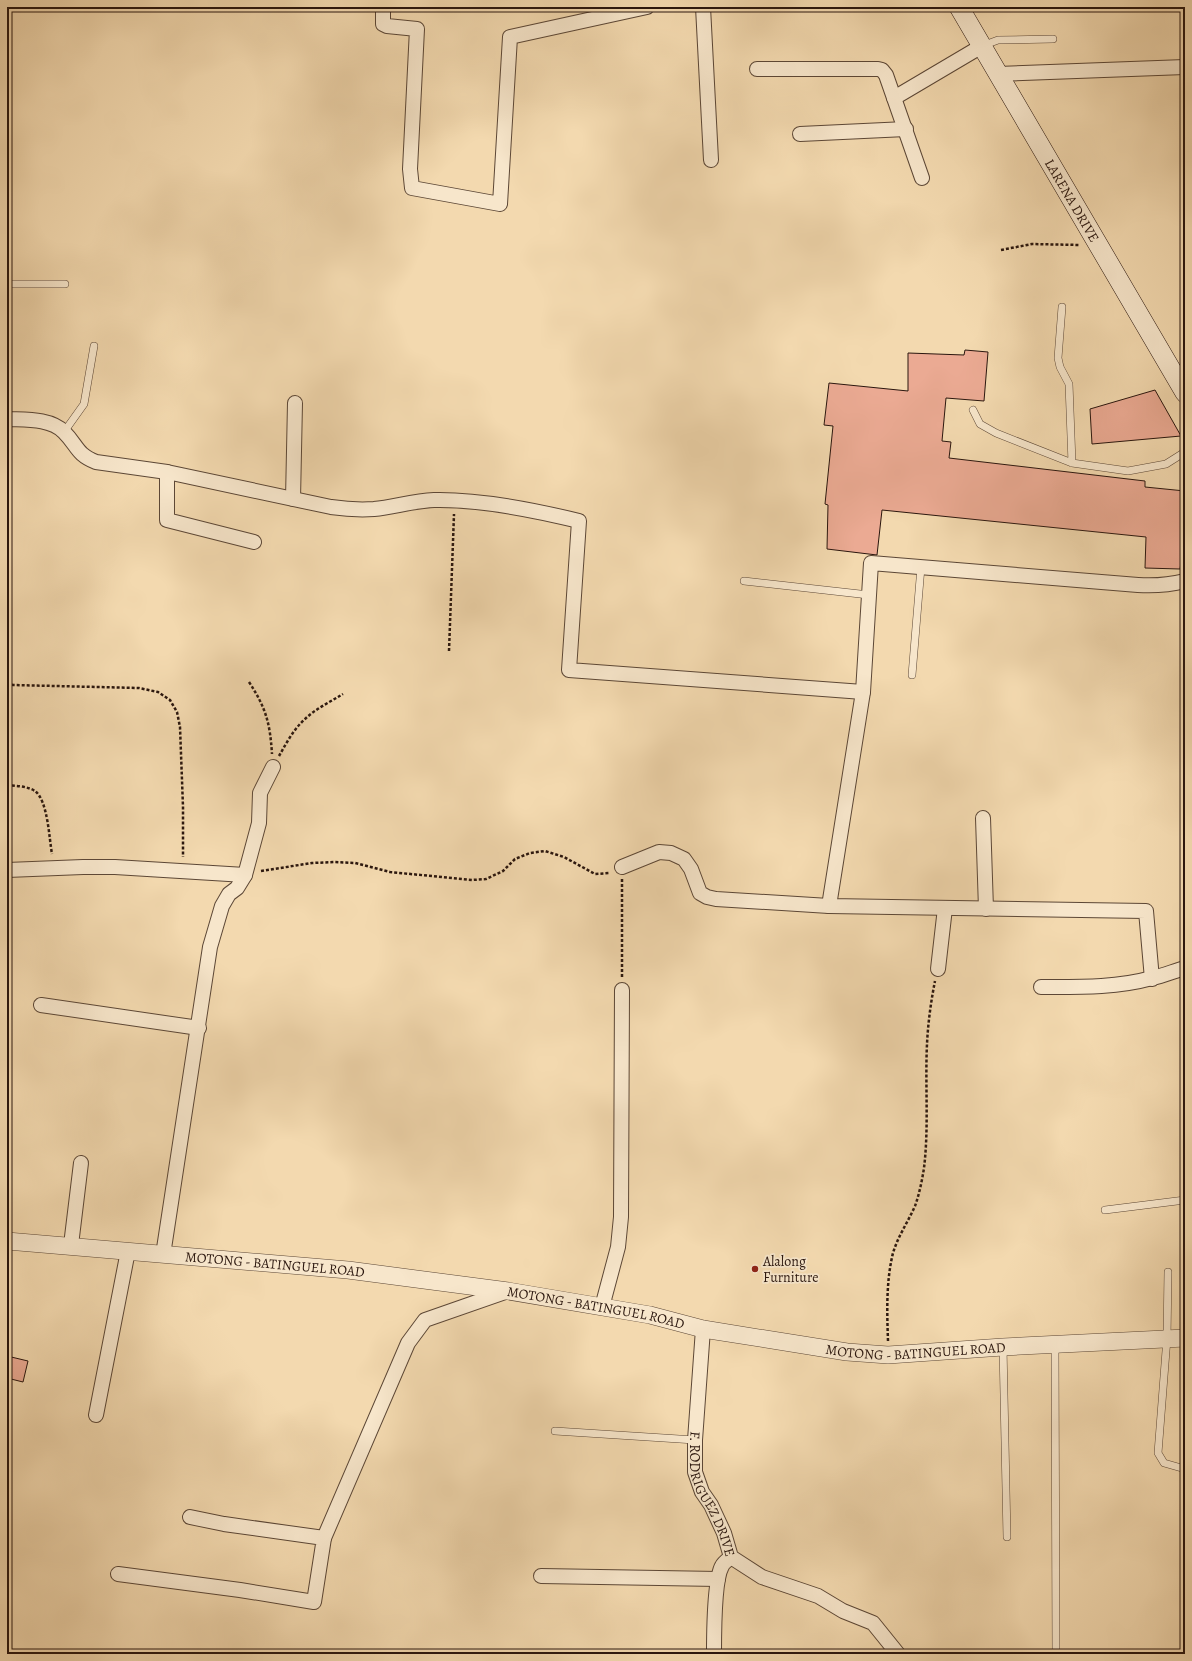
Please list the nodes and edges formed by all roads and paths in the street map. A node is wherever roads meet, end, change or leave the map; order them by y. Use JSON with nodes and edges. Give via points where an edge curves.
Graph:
{"nodes":[{"id":1,"x":383,"y":7,"type":"edge"},
{"id":2,"x":647,"y":7,"type":"edge"},
{"id":3,"x":703,"y":7,"type":"edge"},
{"id":4,"x":959,"y":7,"type":"edge"},
{"id":5,"x":1053,"y":39,"type":"dead end"},
{"id":6,"x":982,"y":46,"type":"junction"},
{"id":7,"x":1185,"y":67,"type":"edge"},
{"id":8,"x":756,"y":70,"type":"dead end"},
{"id":9,"x":998,"y":74,"type":"junction"},
{"id":10,"x":894,"y":98,"type":"junction"},
{"id":11,"x":906,"y":129,"type":"junction"},
{"id":12,"x":800,"y":134,"type":"dead end"},
{"id":13,"x":711,"y":160,"type":"dead end"},
{"id":14,"x":922,"y":178,"type":"dead end"},
{"id":15,"x":1098,"y":246,"type":"junction"},
{"id":16,"x":1001,"y":250,"type":"dead end"},
{"id":17,"x":7,"y":284,"type":"edge"},
{"id":18,"x":65,"y":284,"type":"dead end"},
{"id":19,"x":1062,"y":307,"type":"dead end"},
{"id":20,"x":94,"y":346,"type":"dead end"},
{"id":21,"x":1185,"y":393,"type":"edge"},
{"id":22,"x":294,"y":403,"type":"dead end"},
{"id":23,"x":973,"y":410,"type":"dead end"},
{"id":24,"x":7,"y":419,"type":"edge"},
{"id":25,"x":64,"y":432,"type":"junction"},
{"id":26,"x":1185,"y":452,"type":"edge"},
{"id":27,"x":1072,"y":463,"type":"junction"},
{"id":28,"x":168,"y":472,"type":"junction"},
{"id":29,"x":293,"y":499,"type":"junction"},
{"id":30,"x":454,"y":500,"type":"junction"},
{"id":31,"x":254,"y":542,"type":"dead end"},
{"id":32,"x":921,"y":567,"type":"junction"},
{"id":33,"x":744,"y":581,"type":"dead end"},
{"id":34,"x":1185,"y":581,"type":"edge"},
{"id":35,"x":869,"y":595,"type":"junction"},
{"id":36,"x":449,"y":651,"type":"dead end"},
{"id":37,"x":912,"y":675,"type":"dead end"},
{"id":38,"x":249,"y":682,"type":"dead end"},
{"id":39,"x":7,"y":683,"type":"edge"},
{"id":40,"x":862,"y":692,"type":"junction"},
{"id":41,"x":343,"y":694,"type":"dead end"},
{"id":42,"x":273,"y":767,"type":"junction"},
{"id":43,"x":7,"y":785,"type":"edge"},
{"id":44,"x":983,"y":818,"type":"dead end"},
{"id":45,"x":622,"y":866,"type":"junction"},
{"id":46,"x":54,"y":868,"type":"junction"},
{"id":47,"x":7,"y":870,"type":"edge"},
{"id":48,"x":183,"y":871,"type":"junction"},
{"id":49,"x":244,"y":875,"type":"junction"},
{"id":50,"x":829,"y":906,"type":"junction"},
{"id":51,"x":945,"y":908,"type":"junction"},
{"id":52,"x":986,"y":909,"type":"junction"},
{"id":53,"x":1185,"y":968,"type":"edge"},
{"id":54,"x":938,"y":969,"type":"joint"},
{"id":55,"x":1152,"y":978,"type":"junction"},
{"id":56,"x":1041,"y":987,"type":"dead end"},
{"id":57,"x":622,"y":990,"type":"joint"},
{"id":58,"x":41,"y":1004,"type":"dead end"},
{"id":59,"x":199,"y":1028,"type":"junction"},
{"id":60,"x":81,"y":1163,"type":"dead end"},
{"id":61,"x":1185,"y":1200,"type":"edge"},
{"id":62,"x":1105,"y":1210,"type":"dead end"},
{"id":63,"x":7,"y":1241,"type":"edge"},
{"id":64,"x":71,"y":1245,"type":"junction"},
{"id":65,"x":128,"y":1251,"type":"junction"},
{"id":66,"x":163,"y":1255,"type":"junction"},
{"id":67,"x":1168,"y":1272,"type":"dead end"},
{"id":68,"x":508,"y":1291,"type":"junction"},
{"id":69,"x":602,"y":1307,"type":"junction"},
{"id":70,"x":703,"y":1329,"type":"junction"},
{"id":71,"x":1167,"y":1338,"type":"junction"},
{"id":72,"x":1185,"y":1338,"type":"edge"},
{"id":73,"x":1055,"y":1345,"type":"junction"},
{"id":74,"x":1003,"y":1347,"type":"junction"},
{"id":75,"x":888,"y":1355,"type":"junction"},
{"id":76,"x":96,"y":1415,"type":"dead end"},
{"id":77,"x":555,"y":1431,"type":"dead end"},
{"id":78,"x":695,"y":1440,"type":"junction"},
{"id":79,"x":1185,"y":1469,"type":"edge"},
{"id":80,"x":190,"y":1517,"type":"dead end"},
{"id":81,"x":1007,"y":1537,"type":"dead end"},
{"id":82,"x":324,"y":1538,"type":"junction"},
{"id":83,"x":731,"y":1557,"type":"junction"},
{"id":84,"x":118,"y":1574,"type":"dead end"},
{"id":85,"x":541,"y":1576,"type":"dead end"},
{"id":86,"x":718,"y":1579,"type":"junction"},
{"id":87,"x":1056,"y":1652,"type":"dead end"},
{"id":88,"x":714,"y":1654,"type":"edge"},
{"id":89,"x":898,"y":1654,"type":"edge"}],
"edges":[{"from":1,"to":2,"type":"street","via":[[383,24],[418,29],[410,169],[412,188],[500,204],[510,37]]},
{"from":3,"to":13,"type":"street"},
{"from":4,"to":6,"type":"main road","name":"LARENA DRIVE"},
{"from":5,"to":6,"type":"lane","via":[[998,40]]},
{"from":6,"to":9,"type":"main road","name":"LARENA DRIVE"},
{"from":6,"to":10,"type":"street"},
{"from":7,"to":9,"type":"street"},
{"from":8,"to":10,"type":"street","via":[[878,69],[886,75]]},
{"from":9,"to":15,"type":"main road","name":"LARENA DRIVE"},
{"from":10,"to":11,"type":"street"},
{"from":11,"to":12,"type":"street"},
{"from":11,"to":14,"type":"street"},
{"from":15,"to":16,"type":"path","via":[[1032,244]]},
{"from":15,"to":21,"type":"main road","name":"LARENA DRIVE"},
{"from":17,"to":18,"type":"lane"},
{"from":19,"to":27,"type":"lane","via":[[1058,358],[1069,384]]},
{"from":20,"to":25,"type":"lane","via":[[84,404]]},
{"from":22,"to":29,"type":"street"},
{"from":23,"to":27,"type":"lane","via":[[980,424],[996,433]]},
{"from":24,"to":25,"type":"street","via":[[43,422]]},
{"from":25,"to":28,"type":"street","via":[[85,458],[96,462]]},
{"from":26,"to":27,"type":"lane","via":[[1166,464],[1128,470]]},
{"from":28,"to":29,"type":"street"},
{"from":28,"to":31,"type":"street","via":[[167,520]]},
{"from":29,"to":30,"type":"street","via":[[351,509],[375,509],[416,501]]},
{"from":30,"to":36,"type":"path"},
{"from":30,"to":40,"type":"street","via":[[547,513],[579,521],[569,670]]},
{"from":32,"to":34,"type":"street","via":[[1138,585],[1158,586]]},
{"from":32,"to":35,"type":"street","via":[[871,562]]},
{"from":32,"to":37,"type":"lane"},
{"from":33,"to":35,"type":"lane"},
{"from":35,"to":40,"type":"street"},
{"from":38,"to":42,"type":"path","via":[[268,716]]},
{"from":39,"to":48,"type":"path","via":[[139,688],[158,692],[170,700],[177,712],[180,727]]},
{"from":40,"to":50,"type":"street"},
{"from":41,"to":42,"type":"path","via":[[304,720]]},
{"from":42,"to":49,"type":"street","via":[[260,793],[259,823]]},
{"from":43,"to":46,"type":"path","via":[[22,786],[34,791],[42,799]]},
{"from":44,"to":52,"type":"street"},
{"from":45,"to":49,"type":"path","via":[[613,872],[595,874],[564,857],[545,851],[515,859],[503,871],[486,879],[472,880],[390,872],[355,863],[335,862],[281,867]]},
{"from":45,"to":50,"type":"street","via":[[659,852],[671,853],[684,859],[700,892],[706,897]]},
{"from":45,"to":57,"type":"path"},
{"from":46,"to":47,"type":"street"},
{"from":46,"to":48,"type":"street","via":[[115,867]]},
{"from":48,"to":49,"type":"street"},
{"from":49,"to":59,"type":"street","via":[[237,888],[229,894],[216,923],[205,972]]},
{"from":50,"to":51,"type":"street"},
{"from":51,"to":52,"type":"street"},
{"from":51,"to":54,"type":"street"},
{"from":52,"to":55,"type":"street","via":[[1146,911]]},
{"from":53,"to":55,"type":"street"},
{"from":54,"to":75,"type":"path","via":[[927,1044],[927,1131],[924,1169],[920,1192],[893,1252],[889,1273]]},
{"from":55,"to":56,"type":"street","via":[[1101,986]]},
{"from":57,"to":69,"type":"street","via":[[621,1218],[618,1247]]},
{"from":58,"to":59,"type":"street"},
{"from":59,"to":66,"type":"street"},
{"from":60,"to":64,"type":"street"},
{"from":61,"to":62,"type":"lane"},
{"from":63,"to":64,"type":"street","name":"MOTONG - BATINGUEL ROAD"},
{"from":64,"to":65,"type":"street","name":"MOTONG - BATINGUEL ROAD"},
{"from":65,"to":66,"type":"street","name":"MOTONG - BATINGUEL ROAD"},
{"from":65,"to":76,"type":"street"},
{"from":66,"to":68,"type":"street","name":"MOTONG - BATINGUEL ROAD","via":[[348,1270]]},
{"from":67,"to":71,"type":"lane"},
{"from":68,"to":69,"type":"street","name":"MOTONG - BATINGUEL ROAD"},
{"from":68,"to":82,"type":"street","via":[[425,1320],[412,1337]]},
{"from":69,"to":70,"type":"street","name":"MOTONG - BATINGUEL ROAD"},
{"from":70,"to":75,"type":"street","name":"MOTONG - BATINGUEL ROAD","via":[[847,1352]]},
{"from":70,"to":78,"type":"street","name":"F. RODRIGUEZ DRIVE"},
{"from":71,"to":72,"type":"street","name":"MOTONG - BATINGUEL ROAD"},
{"from":71,"to":73,"type":"street","name":"MOTONG - BATINGUEL ROAD"},
{"from":71,"to":79,"type":"lane","via":[[1158,1453],[1164,1463]]},
{"from":73,"to":74,"type":"street","name":"MOTONG - BATINGUEL ROAD"},
{"from":73,"to":87,"type":"lane"},
{"from":74,"to":75,"type":"street","name":"MOTONG - BATINGUEL ROAD"},
{"from":74,"to":81,"type":"lane"},
{"from":77,"to":78,"type":"lane"},
{"from":78,"to":83,"type":"street","name":"F. RODRIGUEZ DRIVE","via":[[695,1472],[702,1492],[724,1533]]},
{"from":80,"to":82,"type":"street"},
{"from":82,"to":84,"type":"street","via":[[314,1602]]},
{"from":83,"to":86,"type":"street","via":[[722,1565]]},
{"from":83,"to":89,"type":"street","name":"F. RODRIGUEZ DRIVE","via":[[762,1577],[818,1596],[843,1611],[873,1623]]},
{"from":85,"to":86,"type":"street"},
{"from":86,"to":88,"type":"street"}]}
